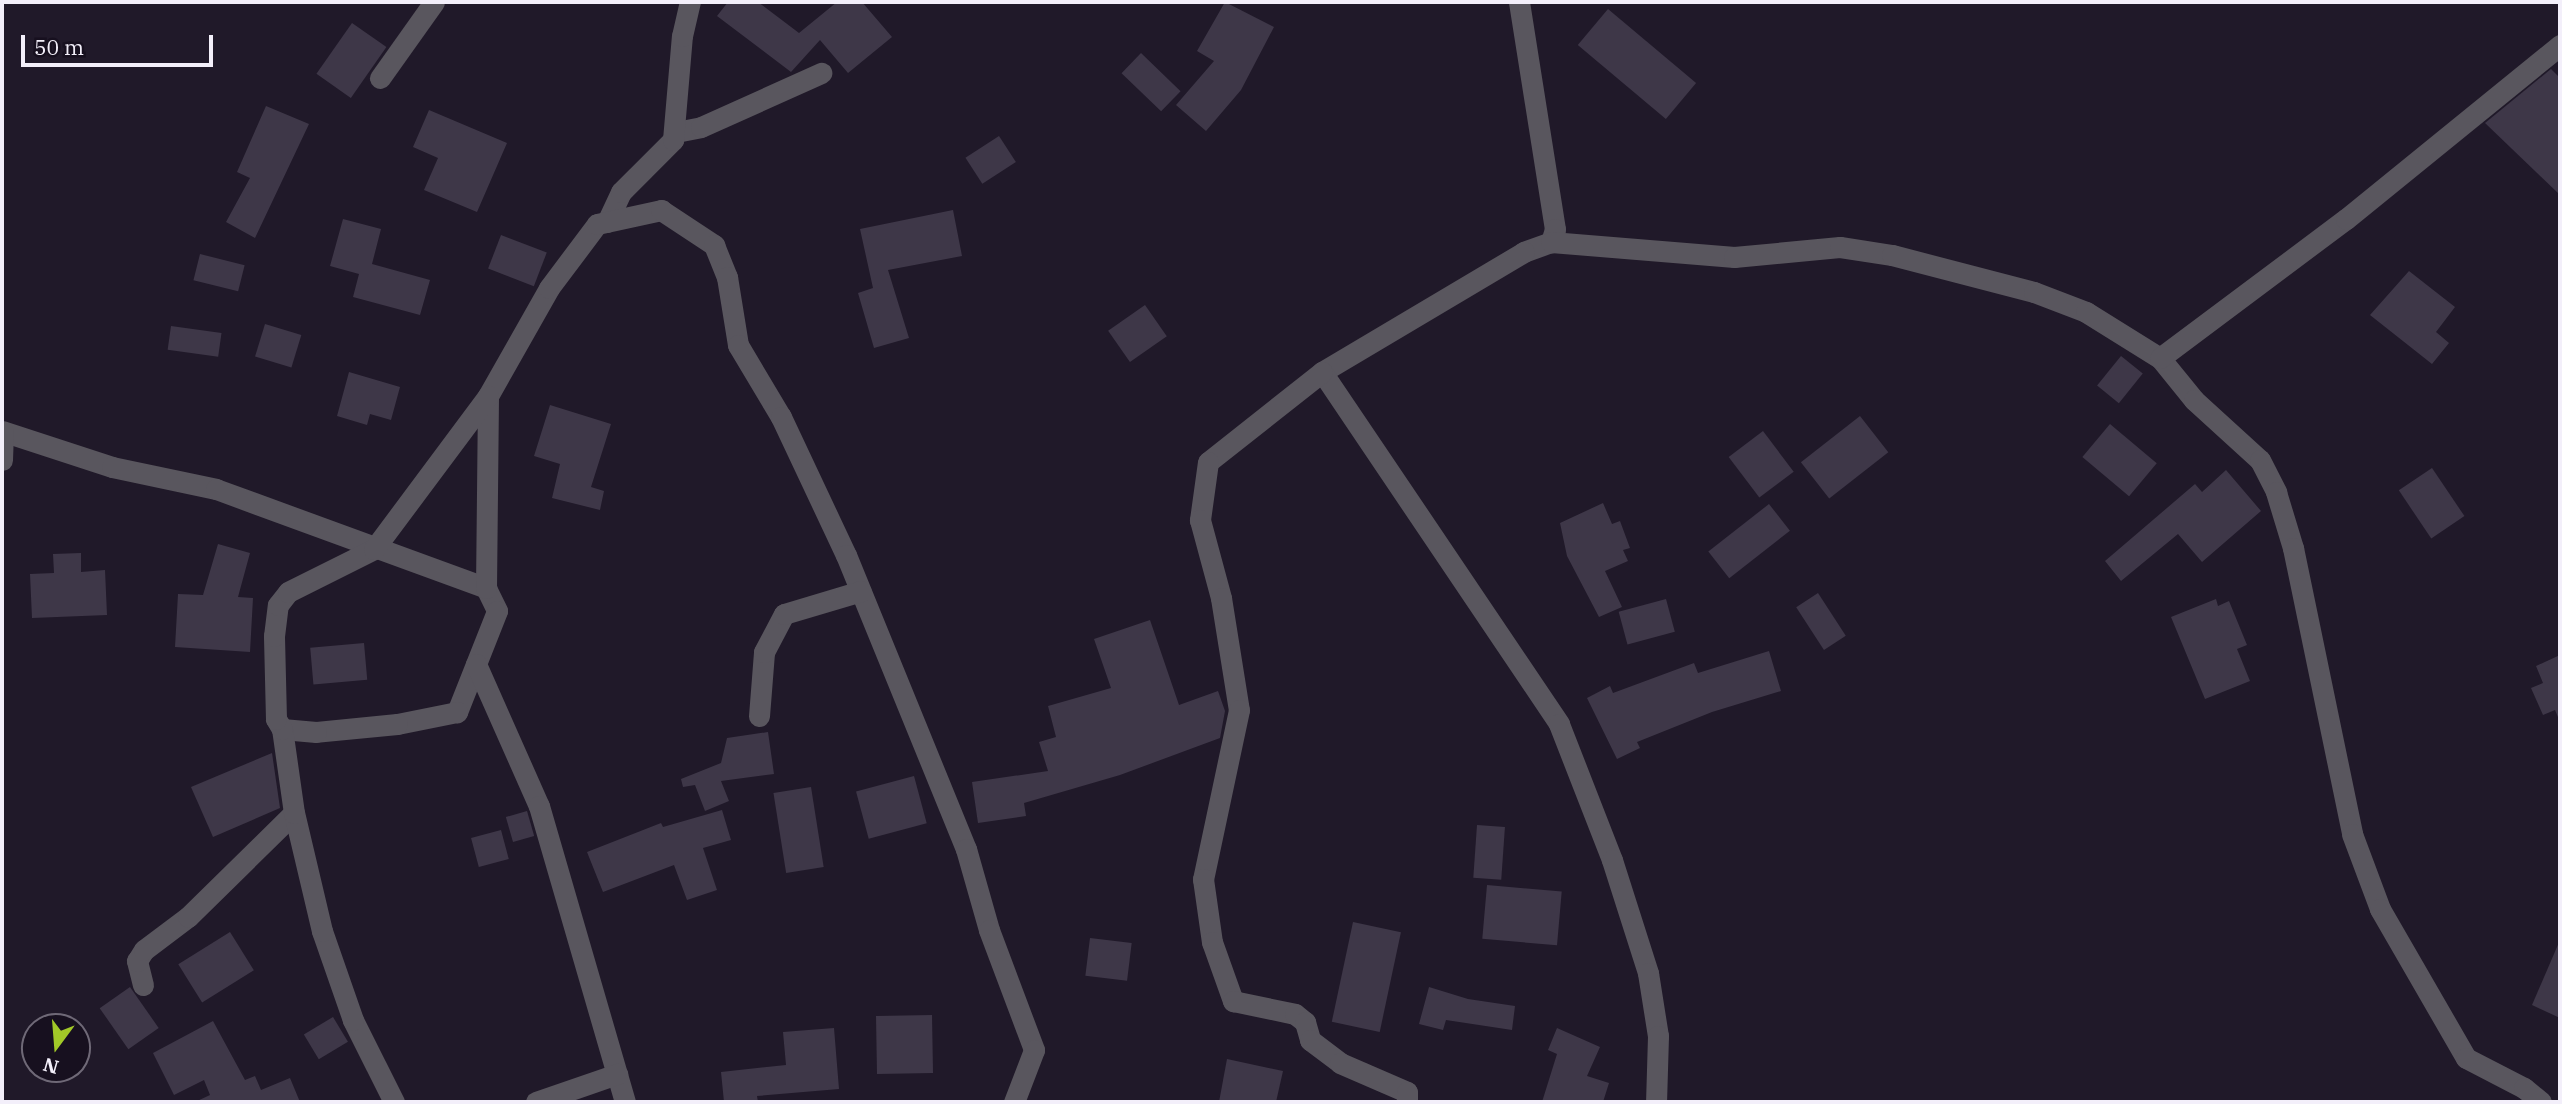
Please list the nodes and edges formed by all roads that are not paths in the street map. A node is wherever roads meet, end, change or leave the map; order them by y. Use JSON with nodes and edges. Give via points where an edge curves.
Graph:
{"nodes":[{"id":1,"x":433,"y":2,"type":"edge"},
{"id":2,"x":690,"y":2,"type":"edge"},
{"id":3,"x":1519,"y":2,"type":"edge"},
{"id":4,"x":2560,"y":45,"type":"edge"},
{"id":5,"x":821,"y":73,"type":"dead end"},
{"id":6,"x":380,"y":78,"type":"dead end"},
{"id":7,"x":676,"y":132,"type":"junction"},
{"id":8,"x":607,"y":222,"type":"junction"},
{"id":9,"x":1551,"y":242,"type":"junction"},
{"id":10,"x":2160,"y":358,"type":"junction"},
{"id":11,"x":1322,"y":372,"type":"junction"},
{"id":12,"x":488,"y":396,"type":"junction"},
{"id":13,"x":2,"y":431,"type":"edge"},
{"id":14,"x":2,"y":460,"type":"edge"},
{"id":15,"x":374,"y":549,"type":"junction"},
{"id":16,"x":486,"y":588,"type":"junction"},
{"id":17,"x":861,"y":591,"type":"junction"},
{"id":18,"x":476,"y":664,"type":"junction"},
{"id":19,"x":759,"y":716,"type":"dead end"},
{"id":20,"x":282,"y":729,"type":"junction"},
{"id":21,"x":294,"y":813,"type":"junction"},
{"id":22,"x":143,"y":985,"type":"dead end"},
{"id":23,"x":617,"y":1074,"type":"junction"},
{"id":24,"x":394,"y":1102,"type":"edge"},
{"id":25,"x":536,"y":1102,"type":"edge"},
{"id":26,"x":625,"y":1102,"type":"edge"},
{"id":27,"x":1014,"y":1102,"type":"edge"},
{"id":28,"x":1407,"y":1102,"type":"edge"},
{"id":29,"x":1656,"y":1102,"type":"edge"},
{"id":30,"x":2541,"y":1102,"type":"edge"}],
"edges":[{"from":1,"to":6,"type":"street"},
{"from":2,"to":7,"type":"street","via":[[682,36]]},
{"from":3,"to":9,"type":"street","via":[[1555,229]]},
{"from":4,"to":10,"type":"street","via":[[2346,219]]},
{"from":5,"to":7,"type":"street","via":[[701,127]]},
{"from":7,"to":8,"type":"street","via":[[668,149],[621,192]]},
{"from":8,"to":12,"type":"street","via":[[597,224],[549,288]]},
{"from":8,"to":17,"type":"street","via":[[661,211],[714,245],[727,277],[738,345],[781,417]]},
{"from":9,"to":10,"type":"street","via":[[1734,257],[1840,247],[1892,255],[2034,292],[2086,312]]},
{"from":9,"to":11,"type":"street","via":[[1524,252]]},
{"from":10,"to":30,"type":"street","via":[[2194,400],[2260,460],[2276,492],[2293,548],[2352,834],[2380,909],[2466,1058]]},
{"from":11,"to":28,"type":"street","via":[[1208,462],[1200,520],[1221,598],[1239,710],[1203,879],[1212,942],[1233,1001],[1295,1014],[1305,1022],[1310,1040],[1340,1063],[1407,1092]]},
{"from":11,"to":29,"type":"street","via":[[1559,724],[1612,860],[1647,973],[1658,1036]]},
{"from":12,"to":15,"type":"street"},
{"from":12,"to":16,"type":"street"},
{"from":13,"to":14,"type":"street"},
{"from":13,"to":15,"type":"street","via":[[112,467],[216,489]]},
{"from":15,"to":16,"type":"street"},
{"from":15,"to":20,"type":"street","via":[[288,592],[278,605],[272,674],[276,719]]},
{"from":16,"to":18,"type":"street","via":[[497,611]]},
{"from":17,"to":19,"type":"street","via":[[785,614],[764,652]]},
{"from":17,"to":27,"type":"street","via":[[966,849],[989,930],[1034,1050]]},
{"from":18,"to":20,"type":"street","via":[[457,712],[316,732]]},
{"from":18,"to":23,"type":"street","via":[[539,806]]},
{"from":20,"to":21,"type":"street"},
{"from":21,"to":22,"type":"street","via":[[188,917],[144,950],[137,961]]},
{"from":21,"to":24,"type":"street","via":[[336,977]]},
{"from":23,"to":25,"type":"street"},
{"from":23,"to":26,"type":"street"}]}
